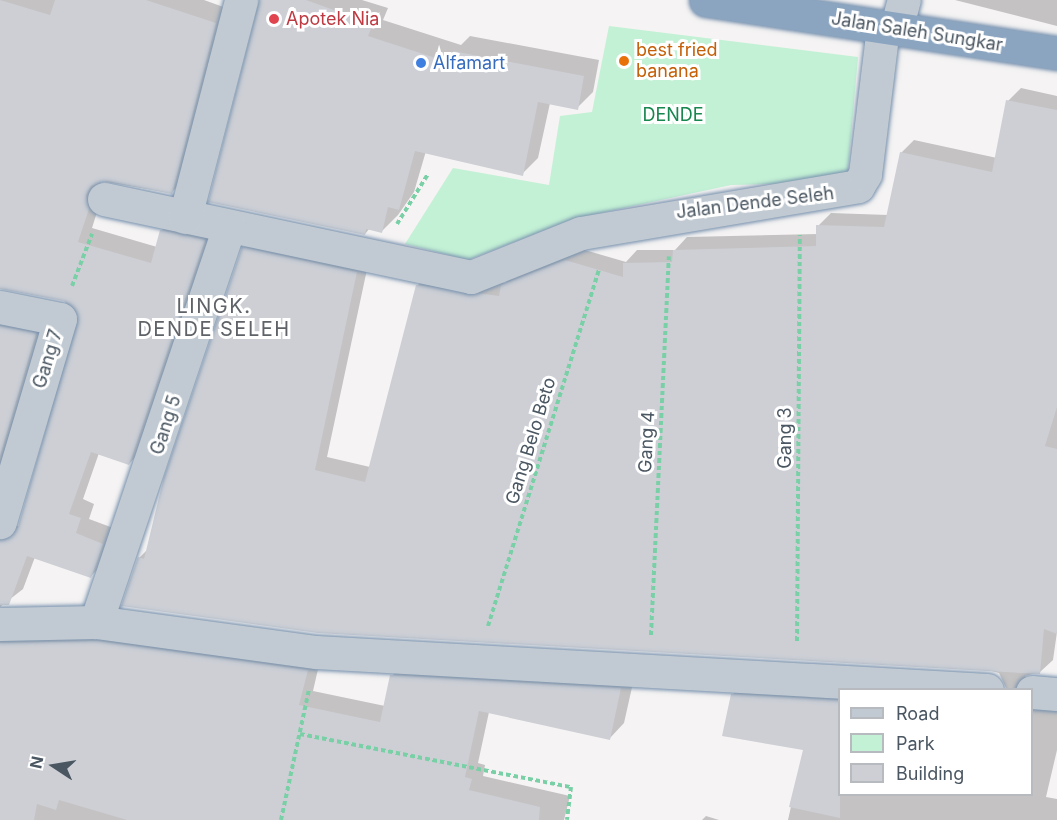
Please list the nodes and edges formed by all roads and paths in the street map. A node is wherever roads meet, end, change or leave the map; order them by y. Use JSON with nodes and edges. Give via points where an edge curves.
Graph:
{"nodes":[{"id":1,"x":241,"y":0,"type":"edge"},
{"id":2,"x":705,"y":0,"type":"edge"},
{"id":3,"x":895,"y":19,"type":"edge"},
{"id":4,"x":1057,"y":53,"type":"edge"},
{"id":5,"x":428,"y":174,"type":"dead end"},
{"id":6,"x":800,"y":198,"type":"junction"},
{"id":7,"x":104,"y":199,"type":"joint"},
{"id":8,"x":670,"y":214,"type":"junction"},
{"id":9,"x":185,"y":217,"type":"junction"},
{"id":10,"x":612,"y":226,"type":"junction"},
{"id":11,"x":230,"y":227,"type":"junction"},
{"id":12,"x":376,"y":257,"type":"junction"},
{"id":13,"x":0,"y":307,"type":"edge"},
{"id":14,"x":60,"y":319,"type":"junction"},
{"id":15,"x":0,"y":522,"type":"edge"},
{"id":16,"x":96,"y":622,"type":"junction"},
{"id":17,"x":0,"y":624,"type":"edge"},
{"id":18,"x":316,"y":652,"type":"junction"},
{"id":19,"x":476,"y":664,"type":"junction"},
{"id":20,"x":650,"y":672,"type":"junction"},
{"id":21,"x":797,"y":678,"type":"junction"},
{"id":22,"x":955,"y":688,"type":"edge"},
{"id":23,"x":1033,"y":692,"type":"edge"},
{"id":24,"x":1057,"y":694,"type":"edge"},
{"id":25,"x":300,"y":734,"type":"junction"},
{"id":26,"x":281,"y":820,"type":"edge"},
{"id":27,"x":567,"y":820,"type":"edge"}],
"edges":[{"from":1,"to":9,"type":"street"},
{"from":2,"to":3,"type":"highway","name":"Jalan Saleh Sungkar"},
{"from":3,"to":4,"type":"highway","name":"Jalan Saleh Sungkar"},
{"from":3,"to":6,"type":"street","name":"Jalan Dende Seleh","via":[[865,174],[848,191]]},
{"from":5,"to":12,"type":"path"},
{"from":6,"to":8,"type":"street","name":"Jalan Dende Seleh"},
{"from":6,"to":21,"type":"path","name":"Gang 3"},
{"from":7,"to":9,"type":"street","name":"Jalan Dende Seleh"},
{"from":7,"to":14,"type":"path","name":"Gang 7"},
{"from":8,"to":10,"type":"street","name":"Jalan Dende Seleh"},
{"from":8,"to":20,"type":"path","name":"Gang 4"},
{"from":9,"to":11,"type":"street","name":"Jalan Dende Seleh"},
{"from":10,"to":12,"type":"street","name":"Jalan Dende Seleh","via":[[529,251],[471,277]]},
{"from":10,"to":19,"type":"path","name":"Gang Belo Beto"},
{"from":11,"to":12,"type":"street","name":"Jalan Dende Seleh"},
{"from":11,"to":16,"type":"street","name":"Gang 5"},
{"from":13,"to":14,"type":"street"},
{"from":14,"to":15,"type":"street","name":"Gang 7"},
{"from":16,"to":17,"type":"street"},
{"from":16,"to":18,"type":"street"},
{"from":18,"to":19,"type":"street"},
{"from":18,"to":25,"type":"path"},
{"from":19,"to":20,"type":"street"},
{"from":20,"to":21,"type":"street"},
{"from":21,"to":22,"type":"street"},
{"from":23,"to":24,"type":"street"},
{"from":25,"to":26,"type":"path"},
{"from":25,"to":27,"type":"path","via":[[571,787]]}]}
